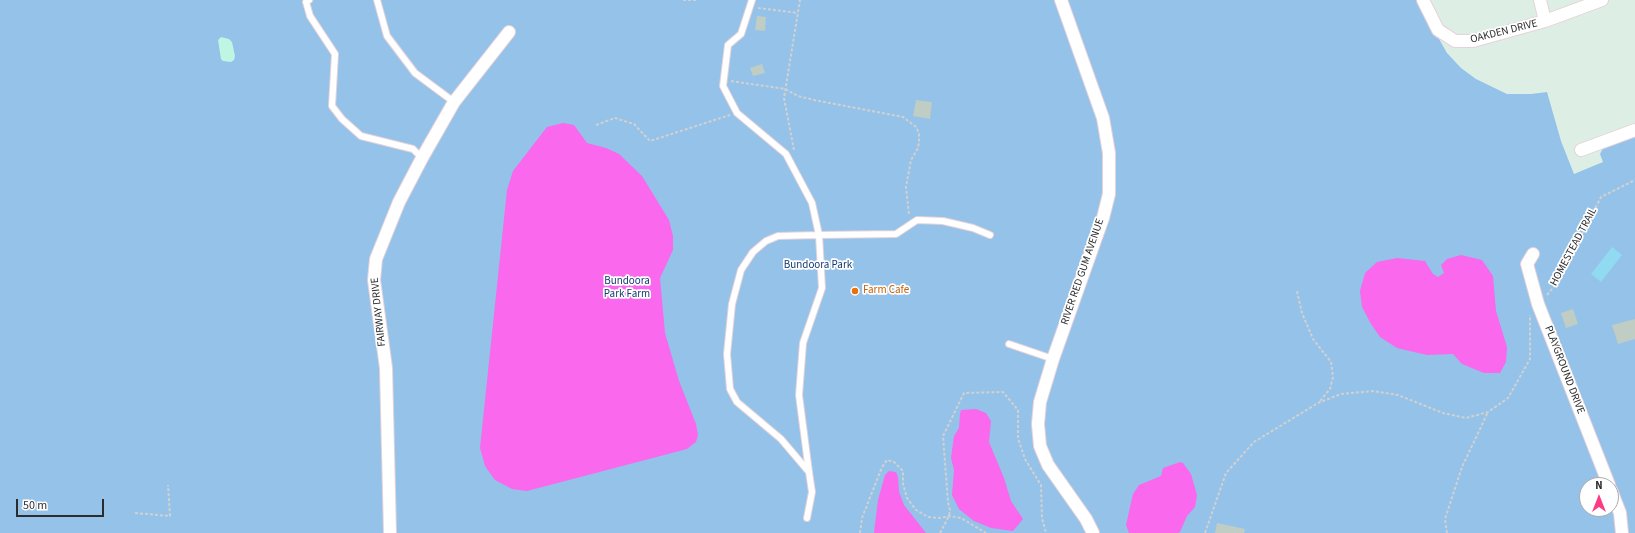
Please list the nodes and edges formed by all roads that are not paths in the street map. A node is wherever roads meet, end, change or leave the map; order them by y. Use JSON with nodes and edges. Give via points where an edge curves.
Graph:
{"nodes":[{"id":1,"x":309,"y":0,"type":"edge"},
{"id":2,"x":377,"y":0,"type":"edge"},
{"id":3,"x":752,"y":0,"type":"edge"},
{"id":4,"x":1061,"y":0,"type":"edge"},
{"id":5,"x":1423,"y":0,"type":"edge"},
{"id":6,"x":1540,"y":0,"type":"edge"},
{"id":7,"x":1602,"y":0,"type":"edge"},
{"id":8,"x":1545,"y":21,"type":"junction"},
{"id":9,"x":509,"y":32,"type":"dead end"},
{"id":10,"x":454,"y":102,"type":"junction"},
{"id":11,"x":1635,"y":130,"type":"edge"},
{"id":12,"x":1581,"y":150,"type":"dead end"},
{"id":13,"x":422,"y":158,"type":"junction"},
{"id":14,"x":819,"y":235,"type":"junction"},
{"id":15,"x":990,"y":235,"type":"dead end"},
{"id":16,"x":1534,"y":254,"type":"dead end"},
{"id":17,"x":1009,"y":344,"type":"dead end"},
{"id":18,"x":1053,"y":358,"type":"junction"},
{"id":19,"x":809,"y":472,"type":"junction"},
{"id":20,"x":1606,"y":477,"type":"edge"},
{"id":21,"x":1619,"y":510,"type":"edge"},
{"id":22,"x":806,"y":518,"type":"dead end"},
{"id":23,"x":390,"y":533,"type":"edge"},
{"id":24,"x":1093,"y":533,"type":"edge"},
{"id":25,"x":1622,"y":533,"type":"edge"}],
"edges":[{"from":1,"to":13,"type":"lane","via":[[306,2],[310,16],[335,54],[332,106],[361,136],[413,149]]},
{"from":2,"to":10,"type":"lane","via":[[387,36],[415,73]]},
{"from":3,"to":14,"type":"lane","via":[[741,34],[728,45],[723,86],[737,113],[786,154],[812,204]]},
{"from":4,"to":18,"type":"street","name":"RIVER RED GUM AVENUE","via":[[1103,118],[1109,153],[1109,194],[1103,218]]},
{"from":5,"to":8,"type":"street","name":"OAKDEN DRIVE","via":[[1438,30],[1455,41],[1473,41]]},
{"from":6,"to":8,"type":"street"},
{"from":7,"to":8,"type":"street","name":"OAKDEN DRIVE"},
{"from":9,"to":10,"type":"street","name":"FAIRWAY DRIVE"},
{"from":10,"to":13,"type":"street","name":"FAIRWAY DRIVE"},
{"from":11,"to":12,"type":"street"},
{"from":13,"to":23,"type":"street","name":"FAIRWAY DRIVE","via":[[399,202],[376,259],[374,280],[386,368]]},
{"from":14,"to":15,"type":"lane","via":[[896,234],[917,220],[942,221]]},
{"from":14,"to":19,"type":"lane","via":[[822,288],[803,343],[799,395]]},
{"from":14,"to":19,"type":"lane","via":[[778,236],[766,241],[753,252],[741,270],[732,304],[726,354],[730,389],[737,402],[781,439]]},
{"from":16,"to":20,"type":"street","name":"PLAYGROUND DRIVE","via":[[1527,264],[1538,304]]},
{"from":17,"to":18,"type":"lane"},
{"from":18,"to":24,"type":"street","name":"RIVER RED GUM AVENUE","via":[[1040,402],[1040,446],[1048,465]]},
{"from":19,"to":22,"type":"lane","via":[[812,492]]},
{"from":21,"to":25,"type":"street"}]}
